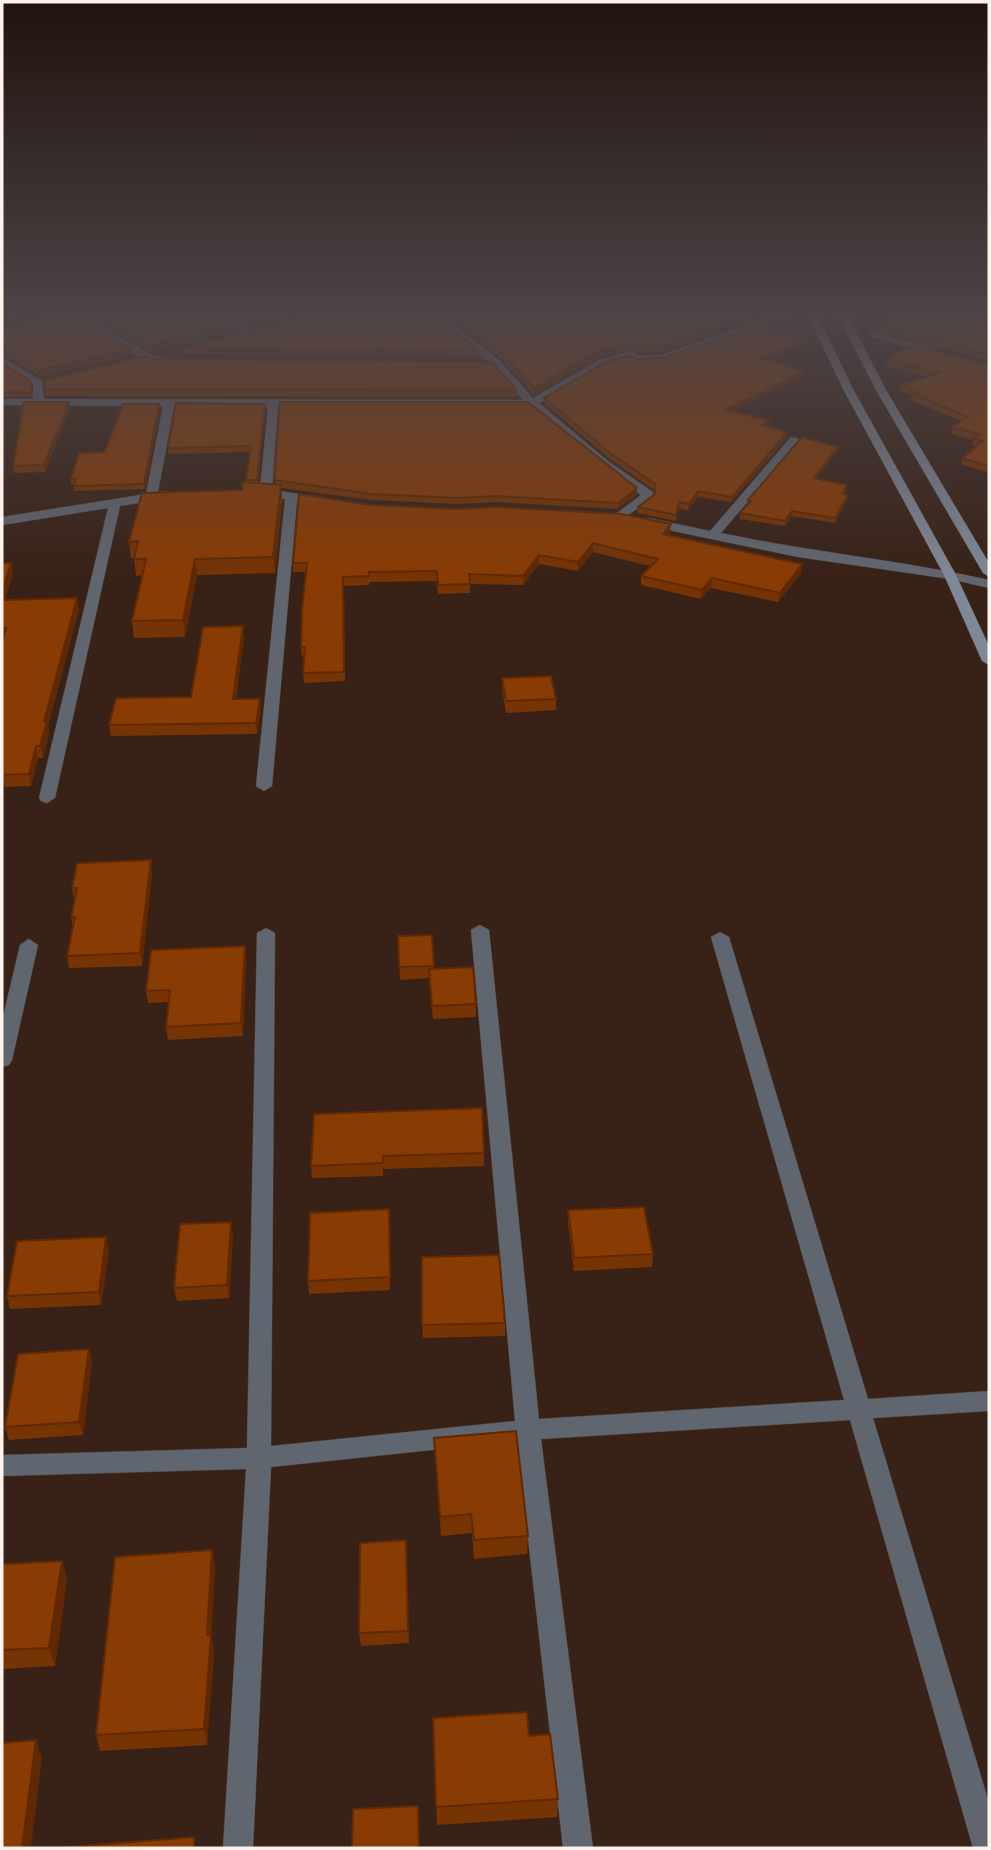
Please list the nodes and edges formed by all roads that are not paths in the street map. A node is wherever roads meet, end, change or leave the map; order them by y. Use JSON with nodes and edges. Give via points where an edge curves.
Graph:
{"nodes":[{"id":1,"x":169,"y":402,"type":"edge"},
{"id":2,"x":268,"y":402,"type":"edge"},
{"id":3,"x":532,"y":402,"type":"edge"},
{"id":4,"x":855,"y":402,"type":"edge"},
{"id":5,"x":888,"y":402,"type":"edge"},
{"id":6,"x":795,"y":439,"type":"dead end"},
{"id":7,"x":240,"y":492,"type":"edge"},
{"id":8,"x":266,"y":492,"type":"junction"},
{"id":9,"x":177,"y":494,"type":"edge"},
{"id":10,"x":152,"y":495,"type":"junction"},
{"id":11,"x":291,"y":497,"type":"junction"},
{"id":12,"x":115,"y":502,"type":"junction"},
{"id":13,"x":331,"y":502,"type":"edge"},
{"id":14,"x":607,"y":515,"type":"edge"},
{"id":15,"x":621,"y":516,"type":"junction"},
{"id":16,"x":2,"y":521,"type":"edge"},
{"id":17,"x":713,"y":535,"type":"junction"},
{"id":18,"x":989,"y":573,"type":"edge"},
{"id":19,"x":950,"y":575,"type":"junction"},
{"id":20,"x":989,"y":584,"type":"edge"},
{"id":21,"x":989,"y":661,"type":"edge"},
{"id":22,"x":264,"y":786,"type":"dead end"},
{"id":23,"x":47,"y":798,"type":"dead end"},
{"id":24,"x":480,"y":930,"type":"dead end"},
{"id":25,"x":266,"y":933,"type":"dead end"},
{"id":26,"x":720,"y":937,"type":"dead end"},
{"id":27,"x":30,"y":945,"type":"dead end"},
{"id":28,"x":2,"y":1060,"type":"edge"},
{"id":29,"x":989,"y":1401,"type":"edge"},
{"id":30,"x":859,"y":1409,"type":"junction"},
{"id":31,"x":528,"y":1430,"type":"junction"},
{"id":32,"x":259,"y":1458,"type":"junction"},
{"id":33,"x":2,"y":1466,"type":"edge"},
{"id":34,"x":238,"y":1848,"type":"edge"},
{"id":35,"x":578,"y":1848,"type":"edge"},
{"id":36,"x":988,"y":1848,"type":"edge"}],
"edges":[{"from":1,"to":10,"type":"street"},
{"from":2,"to":8,"type":"street","via":[[273,406]]},
{"from":3,"to":15,"type":"street","via":[[649,495]]},
{"from":4,"to":19,"type":"main road"},
{"from":5,"to":18,"type":"main road"},
{"from":6,"to":17,"type":"street"},
{"from":7,"to":8,"type":"street"},
{"from":8,"to":11,"type":"street"},
{"from":9,"to":10,"type":"street"},
{"from":10,"to":12,"type":"street"},
{"from":11,"to":13,"type":"street"},
{"from":11,"to":22,"type":"street"},
{"from":12,"to":16,"type":"street"},
{"from":12,"to":23,"type":"street"},
{"from":14,"to":15,"type":"street"},
{"from":15,"to":17,"type":"street"},
{"from":17,"to":19,"type":"street","via":[[832,559]]},
{"from":19,"to":20,"type":"street"},
{"from":19,"to":21,"type":"main road"},
{"from":24,"to":31,"type":"street"},
{"from":25,"to":32,"type":"street"},
{"from":26,"to":30,"type":"street"},
{"from":27,"to":28,"type":"street"},
{"from":29,"to":30,"type":"street"},
{"from":30,"to":31,"type":"street"},
{"from":30,"to":36,"type":"street"},
{"from":31,"to":32,"type":"street"},
{"from":31,"to":35,"type":"street"},
{"from":32,"to":33,"type":"street"},
{"from":32,"to":34,"type":"street"}]}
